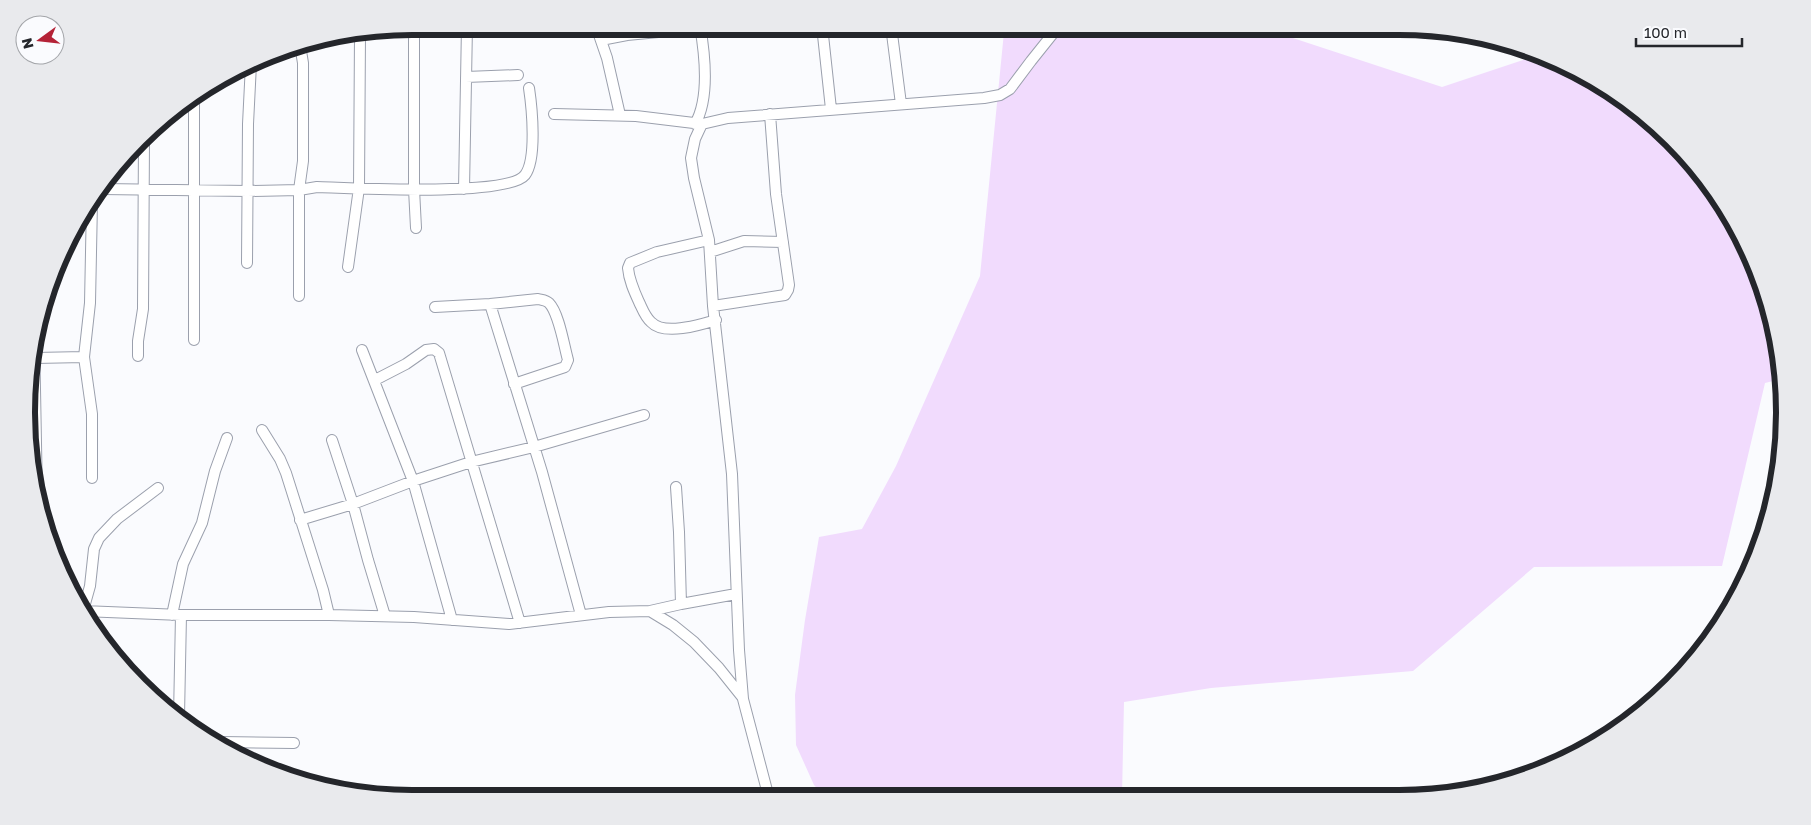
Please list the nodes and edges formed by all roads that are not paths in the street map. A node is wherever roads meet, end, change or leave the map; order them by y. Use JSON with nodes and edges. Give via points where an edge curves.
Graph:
{"nodes":[{"id":1,"x":414,"y":35,"type":"edge"},
{"id":2,"x":467,"y":35,"type":"edge"},
{"id":3,"x":599,"y":35,"type":"edge"},
{"id":4,"x":621,"y":35,"type":"edge"},
{"id":5,"x":701,"y":35,"type":"edge"},
{"id":6,"x":823,"y":35,"type":"edge"},
{"id":7,"x":892,"y":35,"type":"edge"},
{"id":8,"x":1052,"y":35,"type":"edge"},
{"id":9,"x":360,"y":39,"type":"edge"},
{"id":10,"x":600,"y":40,"type":"junction"},
{"id":11,"x":301,"y":52,"type":"edge"},
{"id":12,"x":251,"y":72,"type":"edge"},
{"id":13,"x":518,"y":75,"type":"dead end"},
{"id":14,"x":466,"y":77,"type":"junction"},
{"id":15,"x":529,"y":88,"type":"dead end"},
{"id":16,"x":901,"y":104,"type":"junction"},
{"id":17,"x":194,"y":105,"type":"edge"},
{"id":18,"x":831,"y":109,"type":"junction"},
{"id":19,"x":554,"y":114,"type":"dead end"},
{"id":20,"x":770,"y":114,"type":"junction"},
{"id":21,"x":620,"y":115,"type":"junction"},
{"id":22,"x":699,"y":124,"type":"junction"},
{"id":23,"x":144,"y":148,"type":"edge"},
{"id":24,"x":359,"y":188,"type":"junction"},
{"id":25,"x":109,"y":189,"type":"edge"},
{"id":26,"x":414,"y":189,"type":"junction"},
{"id":27,"x":464,"y":189,"type":"junction"},
{"id":28,"x":144,"y":190,"type":"junction"},
{"id":29,"x":299,"y":190,"type":"junction"},
{"id":30,"x":195,"y":191,"type":"junction"},
{"id":31,"x":248,"y":191,"type":"junction"},
{"id":32,"x":92,"y":215,"type":"edge"},
{"id":33,"x":416,"y":228,"type":"dead end"},
{"id":34,"x":709,"y":240,"type":"junction"},
{"id":35,"x":783,"y":242,"type":"junction"},
{"id":36,"x":710,"y":252,"type":"junction"},
{"id":37,"x":246,"y":263,"type":"dead end"},
{"id":38,"x":348,"y":267,"type":"dead end"},
{"id":39,"x":300,"y":296,"type":"dead end"},
{"id":40,"x":490,"y":304,"type":"junction"},
{"id":41,"x":713,"y":306,"type":"junction"},
{"id":42,"x":435,"y":307,"type":"dead end"},
{"id":43,"x":716,"y":320,"type":"junction"},
{"id":44,"x":194,"y":340,"type":"dead end"},
{"id":45,"x":362,"y":350,"type":"dead end"},
{"id":46,"x":138,"y":356,"type":"dead end"},
{"id":47,"x":84,"y":357,"type":"junction"},
{"id":48,"x":39,"y":358,"type":"edge"},
{"id":49,"x":375,"y":380,"type":"junction"},
{"id":50,"x":514,"y":384,"type":"junction"},
{"id":51,"x":36,"y":398,"type":"edge"},
{"id":52,"x":644,"y":415,"type":"dead end"},
{"id":53,"x":262,"y":430,"type":"dead end"},
{"id":54,"x":227,"y":438,"type":"dead end"},
{"id":55,"x":36,"y":439,"type":"edge"},
{"id":56,"x":332,"y":440,"type":"dead end"},
{"id":57,"x":534,"y":446,"type":"junction"},
{"id":58,"x":471,"y":462,"type":"junction"},
{"id":59,"x":92,"y":478,"type":"dead end"},
{"id":60,"x":413,"y":481,"type":"junction"},
{"id":61,"x":676,"y":487,"type":"dead end"},
{"id":62,"x":158,"y":488,"type":"dead end"},
{"id":63,"x":353,"y":504,"type":"junction"},
{"id":64,"x":300,"y":520,"type":"junction"},
{"id":65,"x":736,"y":594,"type":"junction"},
{"id":66,"x":86,"y":601,"type":"edge"},
{"id":67,"x":680,"y":604,"type":"junction"},
{"id":68,"x":92,"y":611,"type":"edge"},
{"id":69,"x":650,"y":611,"type":"junction"},
{"id":70,"x":176,"y":615,"type":"junction"},
{"id":71,"x":329,"y":615,"type":"junction"},
{"id":72,"x":581,"y":615,"type":"junction"},
{"id":73,"x":385,"y":616,"type":"junction"},
{"id":74,"x":452,"y":620,"type":"junction"},
{"id":75,"x":520,"y":623,"type":"junction"},
{"id":76,"x":743,"y":699,"type":"junction"},
{"id":77,"x":179,"y":708,"type":"edge"},
{"id":78,"x":230,"y":742,"type":"edge"},
{"id":79,"x":294,"y":743,"type":"dead end"},
{"id":80,"x":767,"y":790,"type":"edge"}],
"edges":[{"from":1,"to":26,"type":"street"},
{"from":2,"to":14,"type":"street"},
{"from":3,"to":10,"type":"street"},
{"from":4,"to":10,"type":"street"},
{"from":5,"to":22,"type":"street","via":[[705,79]]},
{"from":6,"to":18,"type":"street"},
{"from":7,"to":16,"type":"street"},
{"from":8,"to":16,"type":"street","via":[[1006,93],[984,98]]},
{"from":9,"to":24,"type":"street"},
{"from":10,"to":21,"type":"street"},
{"from":11,"to":29,"type":"street","via":[[303,161]]},
{"from":12,"to":31,"type":"street"},
{"from":13,"to":14,"type":"street"},
{"from":14,"to":27,"type":"street"},
{"from":15,"to":27,"type":"street","via":[[532,130],[526,174],[496,186]]},
{"from":16,"to":18,"type":"street"},
{"from":17,"to":30,"type":"street"},
{"from":18,"to":20,"type":"street"},
{"from":19,"to":21,"type":"street"},
{"from":20,"to":22,"type":"street"},
{"from":20,"to":35,"type":"street"},
{"from":21,"to":22,"type":"street"},
{"from":22,"to":34,"type":"street","via":[[691,158]]},
{"from":23,"to":28,"type":"street"},
{"from":24,"to":26,"type":"street"},
{"from":24,"to":29,"type":"street"},
{"from":24,"to":38,"type":"street"},
{"from":25,"to":28,"type":"street"},
{"from":26,"to":27,"type":"street"},
{"from":26,"to":33,"type":"street"},
{"from":28,"to":30,"type":"street"},
{"from":28,"to":46,"type":"street","via":[[143,310]]},
{"from":29,"to":31,"type":"street"},
{"from":29,"to":39,"type":"street"},
{"from":30,"to":31,"type":"street"},
{"from":30,"to":44,"type":"street"},
{"from":31,"to":37,"type":"street"},
{"from":32,"to":47,"type":"street","via":[[90,303]]},
{"from":34,"to":36,"type":"street"},
{"from":34,"to":43,"type":"street","via":[[657,252],[630,263],[628,268],[643,310],[651,323],[659,328],[672,329]]},
{"from":35,"to":36,"type":"street","via":[[744,241]]},
{"from":35,"to":41,"type":"street","via":[[789,285],[785,295]]},
{"from":36,"to":41,"type":"street"},
{"from":40,"to":42,"type":"street"},
{"from":40,"to":50,"type":"street"},
{"from":40,"to":50,"type":"street","via":[[545,300],[556,318],[567,364],[564,368]]},
{"from":41,"to":43,"type":"street"},
{"from":43,"to":65,"type":"street","via":[[732,474]]},
{"from":45,"to":49,"type":"street"},
{"from":47,"to":48,"type":"street"},
{"from":47,"to":59,"type":"street","via":[[92,414]]},
{"from":49,"to":58,"type":"street","via":[[426,350],[439,352]]},
{"from":49,"to":60,"type":"street"},
{"from":50,"to":57,"type":"street"},
{"from":51,"to":55,"type":"street"},
{"from":52,"to":57,"type":"street"},
{"from":53,"to":64,"type":"street","via":[[280,459]]},
{"from":54,"to":70,"type":"street","via":[[202,523],[183,564]]},
{"from":56,"to":63,"type":"street"},
{"from":57,"to":58,"type":"street"},
{"from":57,"to":72,"type":"street"},
{"from":58,"to":60,"type":"street"},
{"from":58,"to":75,"type":"street"},
{"from":60,"to":63,"type":"street"},
{"from":60,"to":74,"type":"street"},
{"from":61,"to":67,"type":"street"},
{"from":62,"to":66,"type":"street","via":[[117,519],[99,538],[94,549]]},
{"from":63,"to":64,"type":"street"},
{"from":63,"to":73,"type":"street"},
{"from":64,"to":71,"type":"street"},
{"from":65,"to":67,"type":"street"},
{"from":65,"to":76,"type":"street"},
{"from":67,"to":69,"type":"street"},
{"from":68,"to":70,"type":"street"},
{"from":69,"to":72,"type":"street"},
{"from":69,"to":76,"type":"street","via":[[694,642]]},
{"from":70,"to":71,"type":"street"},
{"from":70,"to":77,"type":"street"},
{"from":71,"to":73,"type":"street"},
{"from":72,"to":75,"type":"street"},
{"from":73,"to":74,"type":"street"},
{"from":74,"to":75,"type":"street"},
{"from":76,"to":80,"type":"street"},
{"from":78,"to":79,"type":"street"}]}
